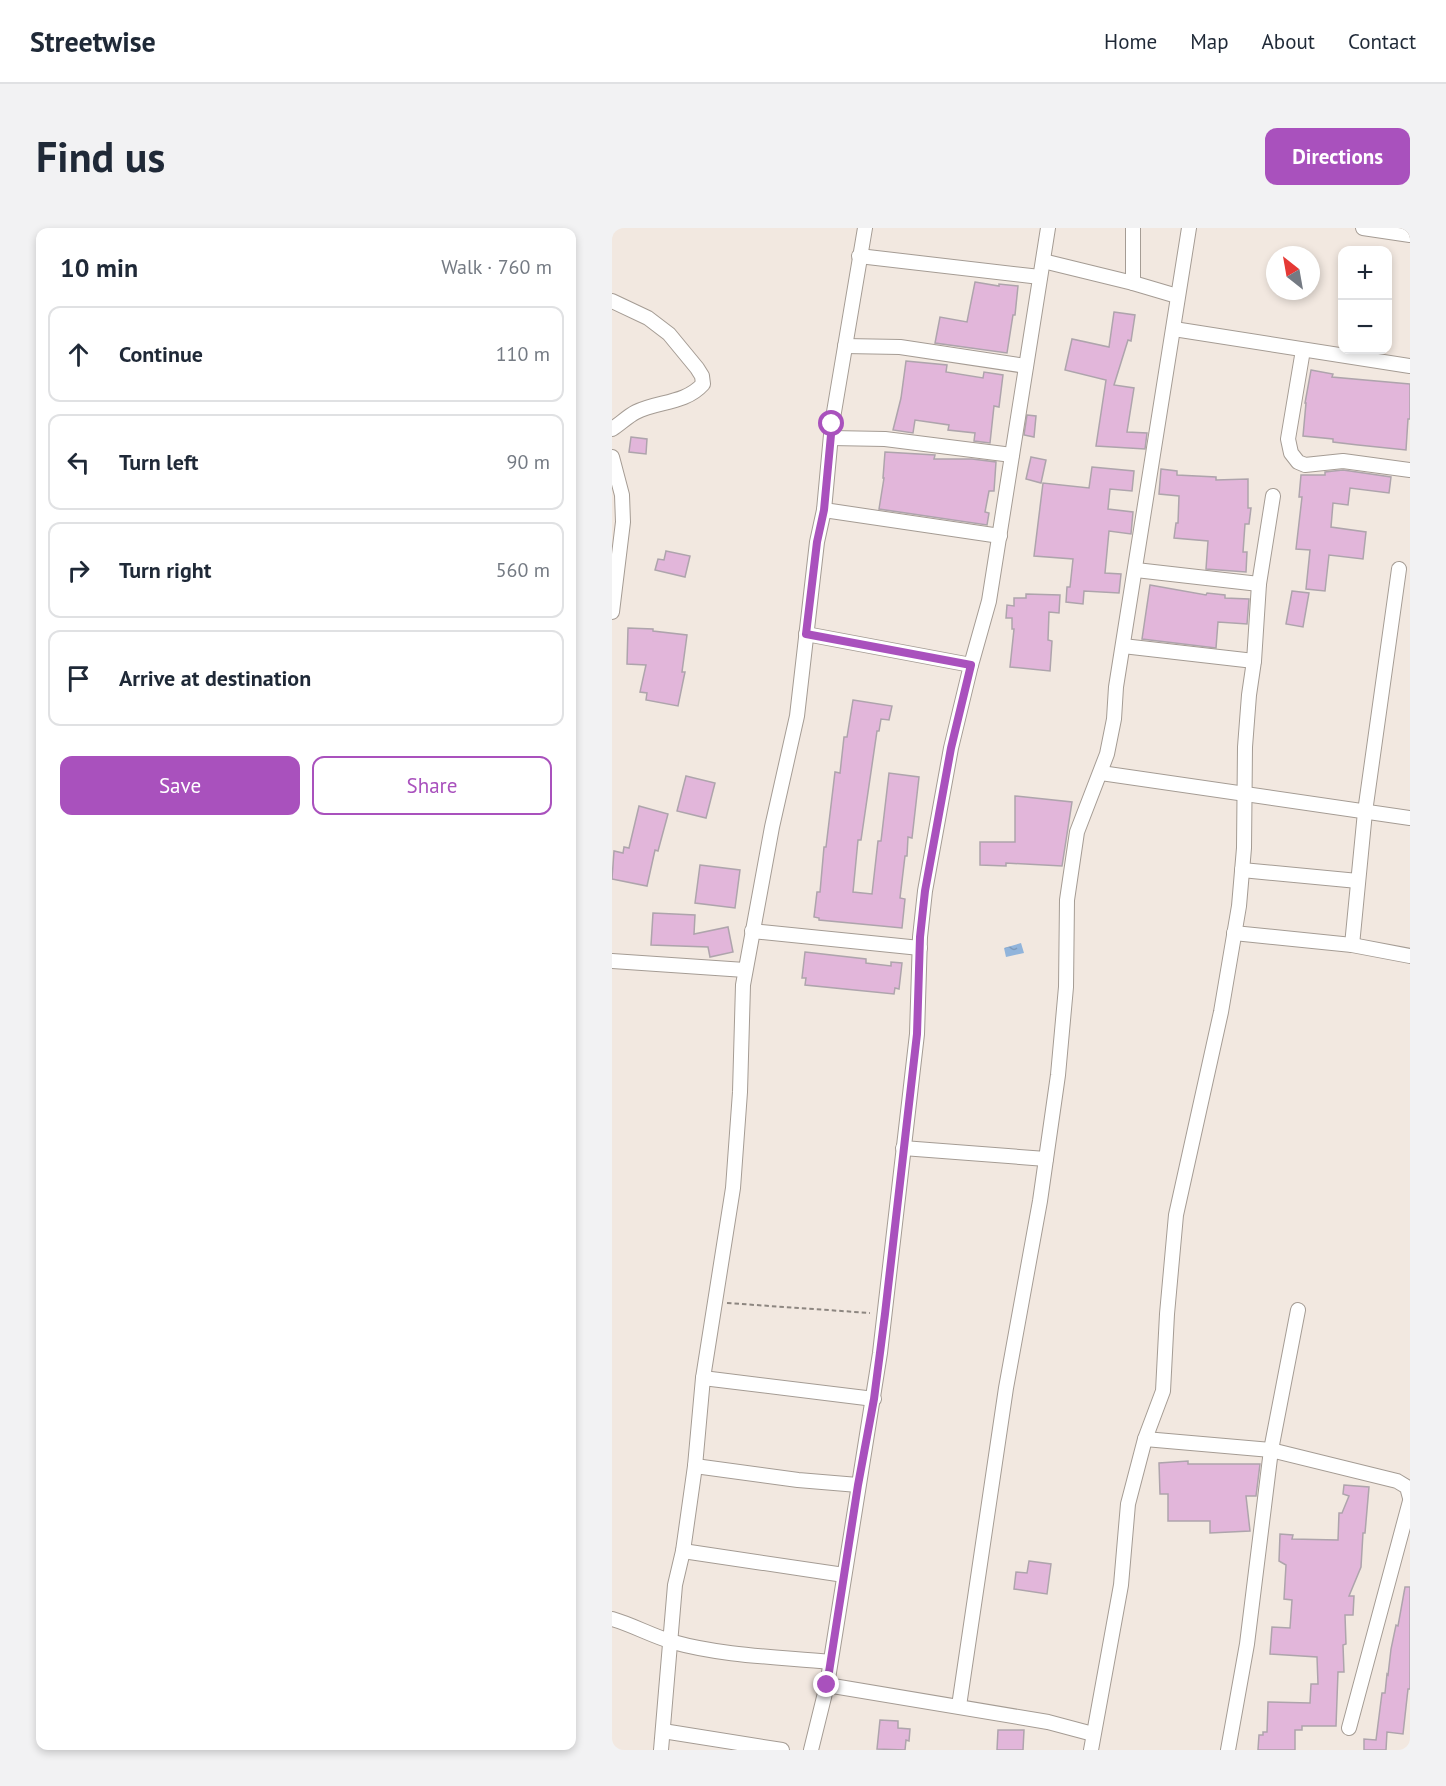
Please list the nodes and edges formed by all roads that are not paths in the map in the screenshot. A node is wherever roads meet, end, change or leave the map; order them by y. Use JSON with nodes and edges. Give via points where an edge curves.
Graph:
{"nodes":[{"id":1,"x":865,"y":228,"type":"edge"},
{"id":2,"x":1048,"y":228,"type":"edge"},
{"id":3,"x":1133,"y":228,"type":"edge"},
{"id":4,"x":1189,"y":228,"type":"edge"},
{"id":5,"x":1363,"y":228,"type":"edge"},
{"id":6,"x":1410,"y":235,"type":"edge"},
{"id":7,"x":860,"y":256,"type":"junction"},
{"id":8,"x":1043,"y":261,"type":"junction"},
{"id":9,"x":1040,"y":277,"type":"junction"},
{"id":10,"x":1133,"y":283,"type":"junction"},
{"id":11,"x":1177,"y":296,"type":"junction"},
{"id":12,"x":612,"y":301,"type":"edge"},
{"id":13,"x":1174,"y":329,"type":"junction"},
{"id":14,"x":845,"y":345,"type":"junction"},
{"id":15,"x":1303,"y":350,"type":"junction"},
{"id":16,"x":1026,"y":366,"type":"junction"},
{"id":17,"x":1410,"y":366,"type":"edge"},
{"id":18,"x":612,"y":429,"type":"edge"},
{"id":19,"x":831,"y":438,"type":"junction"},
{"id":20,"x":1012,"y":454,"type":"junction"},
{"id":21,"x":612,"y":457,"type":"edge"},
{"id":22,"x":1410,"y":470,"type":"edge"},
{"id":23,"x":1273,"y":496,"type":"dead end"},
{"id":24,"x":824,"y":510,"type":"junction"},
{"id":25,"x":1000,"y":536,"type":"junction"},
{"id":26,"x":1399,"y":569,"type":"dead end"},
{"id":27,"x":1136,"y":570,"type":"junction"},
{"id":28,"x":1259,"y":584,"type":"junction"},
{"id":29,"x":612,"y":612,"type":"edge"},
{"id":30,"x":806,"y":634,"type":"junction"},
{"id":31,"x":1123,"y":646,"type":"junction"},
{"id":32,"x":1254,"y":661,"type":"junction"},
{"id":33,"x":971,"y":665,"type":"junction"},
{"id":34,"x":1101,"y":773,"type":"junction"},
{"id":35,"x":1244,"y":795,"type":"junction"},
{"id":36,"x":1365,"y":812,"type":"junction"},
{"id":37,"x":1410,"y":818,"type":"edge"},
{"id":38,"x":1242,"y":870,"type":"junction"},
{"id":39,"x":1358,"y":881,"type":"junction"},
{"id":40,"x":752,"y":931,"type":"junction"},
{"id":41,"x":1234,"y":933,"type":"junction"},
{"id":42,"x":1352,"y":945,"type":"junction"},
{"id":43,"x":920,"y":948,"type":"junction"},
{"id":44,"x":1410,"y":956,"type":"edge"},
{"id":45,"x":612,"y":961,"type":"edge"},
{"id":46,"x":745,"y":970,"type":"junction"},
{"id":47,"x":903,"y":1148,"type":"junction"},
{"id":48,"x":1046,"y":1159,"type":"junction"},
{"id":49,"x":1299,"y":1310,"type":"dead end"},
{"id":50,"x":703,"y":1378,"type":"junction"},
{"id":51,"x":874,"y":1399,"type":"junction"},
{"id":52,"x":1145,"y":1439,"type":"junction"},
{"id":53,"x":1271,"y":1450,"type":"junction"},
{"id":54,"x":695,"y":1466,"type":"junction"},
{"id":55,"x":858,"y":1485,"type":"junction"},
{"id":56,"x":1410,"y":1499,"type":"edge"},
{"id":57,"x":683,"y":1551,"type":"junction"},
{"id":58,"x":844,"y":1575,"type":"junction"},
{"id":59,"x":612,"y":1619,"type":"edge"},
{"id":60,"x":671,"y":1642,"type":"junction"},
{"id":61,"x":830,"y":1662,"type":"junction"},
{"id":62,"x":827,"y":1685,"type":"junction"},
{"id":63,"x":959,"y":1706,"type":"junction"},
{"id":64,"x":1349,"y":1728,"type":"dead end"},
{"id":65,"x":663,"y":1731,"type":"junction"},
{"id":66,"x":1093,"y":1734,"type":"junction"},
{"id":67,"x":661,"y":1750,"type":"edge"},
{"id":68,"x":782,"y":1750,"type":"edge"},
{"id":69,"x":811,"y":1750,"type":"edge"},
{"id":70,"x":1091,"y":1750,"type":"edge"},
{"id":71,"x":1228,"y":1750,"type":"edge"}],
"edges":[{"from":1,"to":7,"type":"street"},
{"from":2,"to":8,"type":"street"},
{"from":3,"to":10,"type":"street"},
{"from":4,"to":11,"type":"street"},
{"from":5,"to":6,"type":"street"},
{"from":7,"to":9,"type":"street"},
{"from":7,"to":14,"type":"street"},
{"from":8,"to":9,"type":"street"},
{"from":8,"to":10,"type":"street"},
{"from":9,"to":16,"type":"street"},
{"from":10,"to":11,"type":"street"},
{"from":11,"to":13,"type":"street"},
{"from":12,"to":18,"type":"street","via":[[648,318],[669,334],[697,368],[703,384],[684,398],[636,412]]},
{"from":13,"to":15,"type":"street"},
{"from":13,"to":27,"type":"street"},
{"from":14,"to":16,"type":"street","via":[[900,347]]},
{"from":14,"to":19,"type":"street"},
{"from":15,"to":17,"type":"street"},
{"from":15,"to":22,"type":"street","via":[[1288,439],[1298,462],[1305,465],[1343,460]]},
{"from":16,"to":20,"type":"street"},
{"from":19,"to":20,"type":"street","via":[[885,439]]},
{"from":19,"to":24,"type":"street"},
{"from":20,"to":25,"type":"street"},
{"from":21,"to":29,"type":"street","via":[[622,495],[623,522]]},
{"from":23,"to":28,"type":"street"},
{"from":24,"to":25,"type":"street"},
{"from":24,"to":30,"type":"street"},
{"from":25,"to":33,"type":"street","via":[[989,601]]},
{"from":26,"to":36,"type":"street"},
{"from":27,"to":28,"type":"street"},
{"from":27,"to":31,"type":"street"},
{"from":28,"to":32,"type":"street"},
{"from":30,"to":33,"type":"street"},
{"from":30,"to":40,"type":"street","via":[[797,716]]},
{"from":31,"to":32,"type":"street"},
{"from":31,"to":34,"type":"street","via":[[1114,719]]},
{"from":32,"to":35,"type":"street"},
{"from":33,"to":43,"type":"street","via":[[940,802]]},
{"from":34,"to":35,"type":"street"},
{"from":34,"to":48,"type":"street","via":[[1077,832],[1067,900],[1065,1007]]},
{"from":35,"to":36,"type":"street"},
{"from":35,"to":38,"type":"street"},
{"from":36,"to":37,"type":"street"},
{"from":36,"to":39,"type":"street"},
{"from":38,"to":39,"type":"street"},
{"from":38,"to":41,"type":"street"},
{"from":39,"to":42,"type":"street"},
{"from":40,"to":43,"type":"street"},
{"from":40,"to":46,"type":"street"},
{"from":41,"to":42,"type":"street"},
{"from":41,"to":52,"type":"street","via":[[1221,1012],[1176,1215],[1162,1391]]},
{"from":42,"to":44,"type":"street"},
{"from":43,"to":47,"type":"street","via":[[917,1034]]},
{"from":45,"to":46,"type":"street"},
{"from":46,"to":50,"type":"street","via":[[733,1188]]},
{"from":47,"to":48,"type":"street"},
{"from":47,"to":51,"type":"street"},
{"from":48,"to":63,"type":"street","via":[[1006,1388]]},
{"from":49,"to":53,"type":"street"},
{"from":50,"to":51,"type":"street"},
{"from":50,"to":54,"type":"street"},
{"from":51,"to":55,"type":"street"},
{"from":52,"to":53,"type":"street"},
{"from":52,"to":66,"type":"street","via":[[1128,1504],[1120,1585]]},
{"from":53,"to":56,"type":"street","via":[[1396,1481],[1407,1487]]},
{"from":53,"to":71,"type":"street","via":[[1247,1644]]},
{"from":54,"to":55,"type":"street"},
{"from":54,"to":57,"type":"street"},
{"from":55,"to":58,"type":"street"},
{"from":56,"to":64,"type":"street"},
{"from":57,"to":58,"type":"street"},
{"from":57,"to":60,"type":"street","via":[[675,1585]]},
{"from":58,"to":61,"type":"street"},
{"from":59,"to":60,"type":"street"},
{"from":60,"to":61,"type":"street"},
{"from":60,"to":65,"type":"street"},
{"from":61,"to":62,"type":"street"},
{"from":62,"to":63,"type":"street"},
{"from":62,"to":69,"type":"street"},
{"from":63,"to":66,"type":"street"},
{"from":65,"to":67,"type":"street"},
{"from":65,"to":68,"type":"street"},
{"from":66,"to":70,"type":"street"}]}
